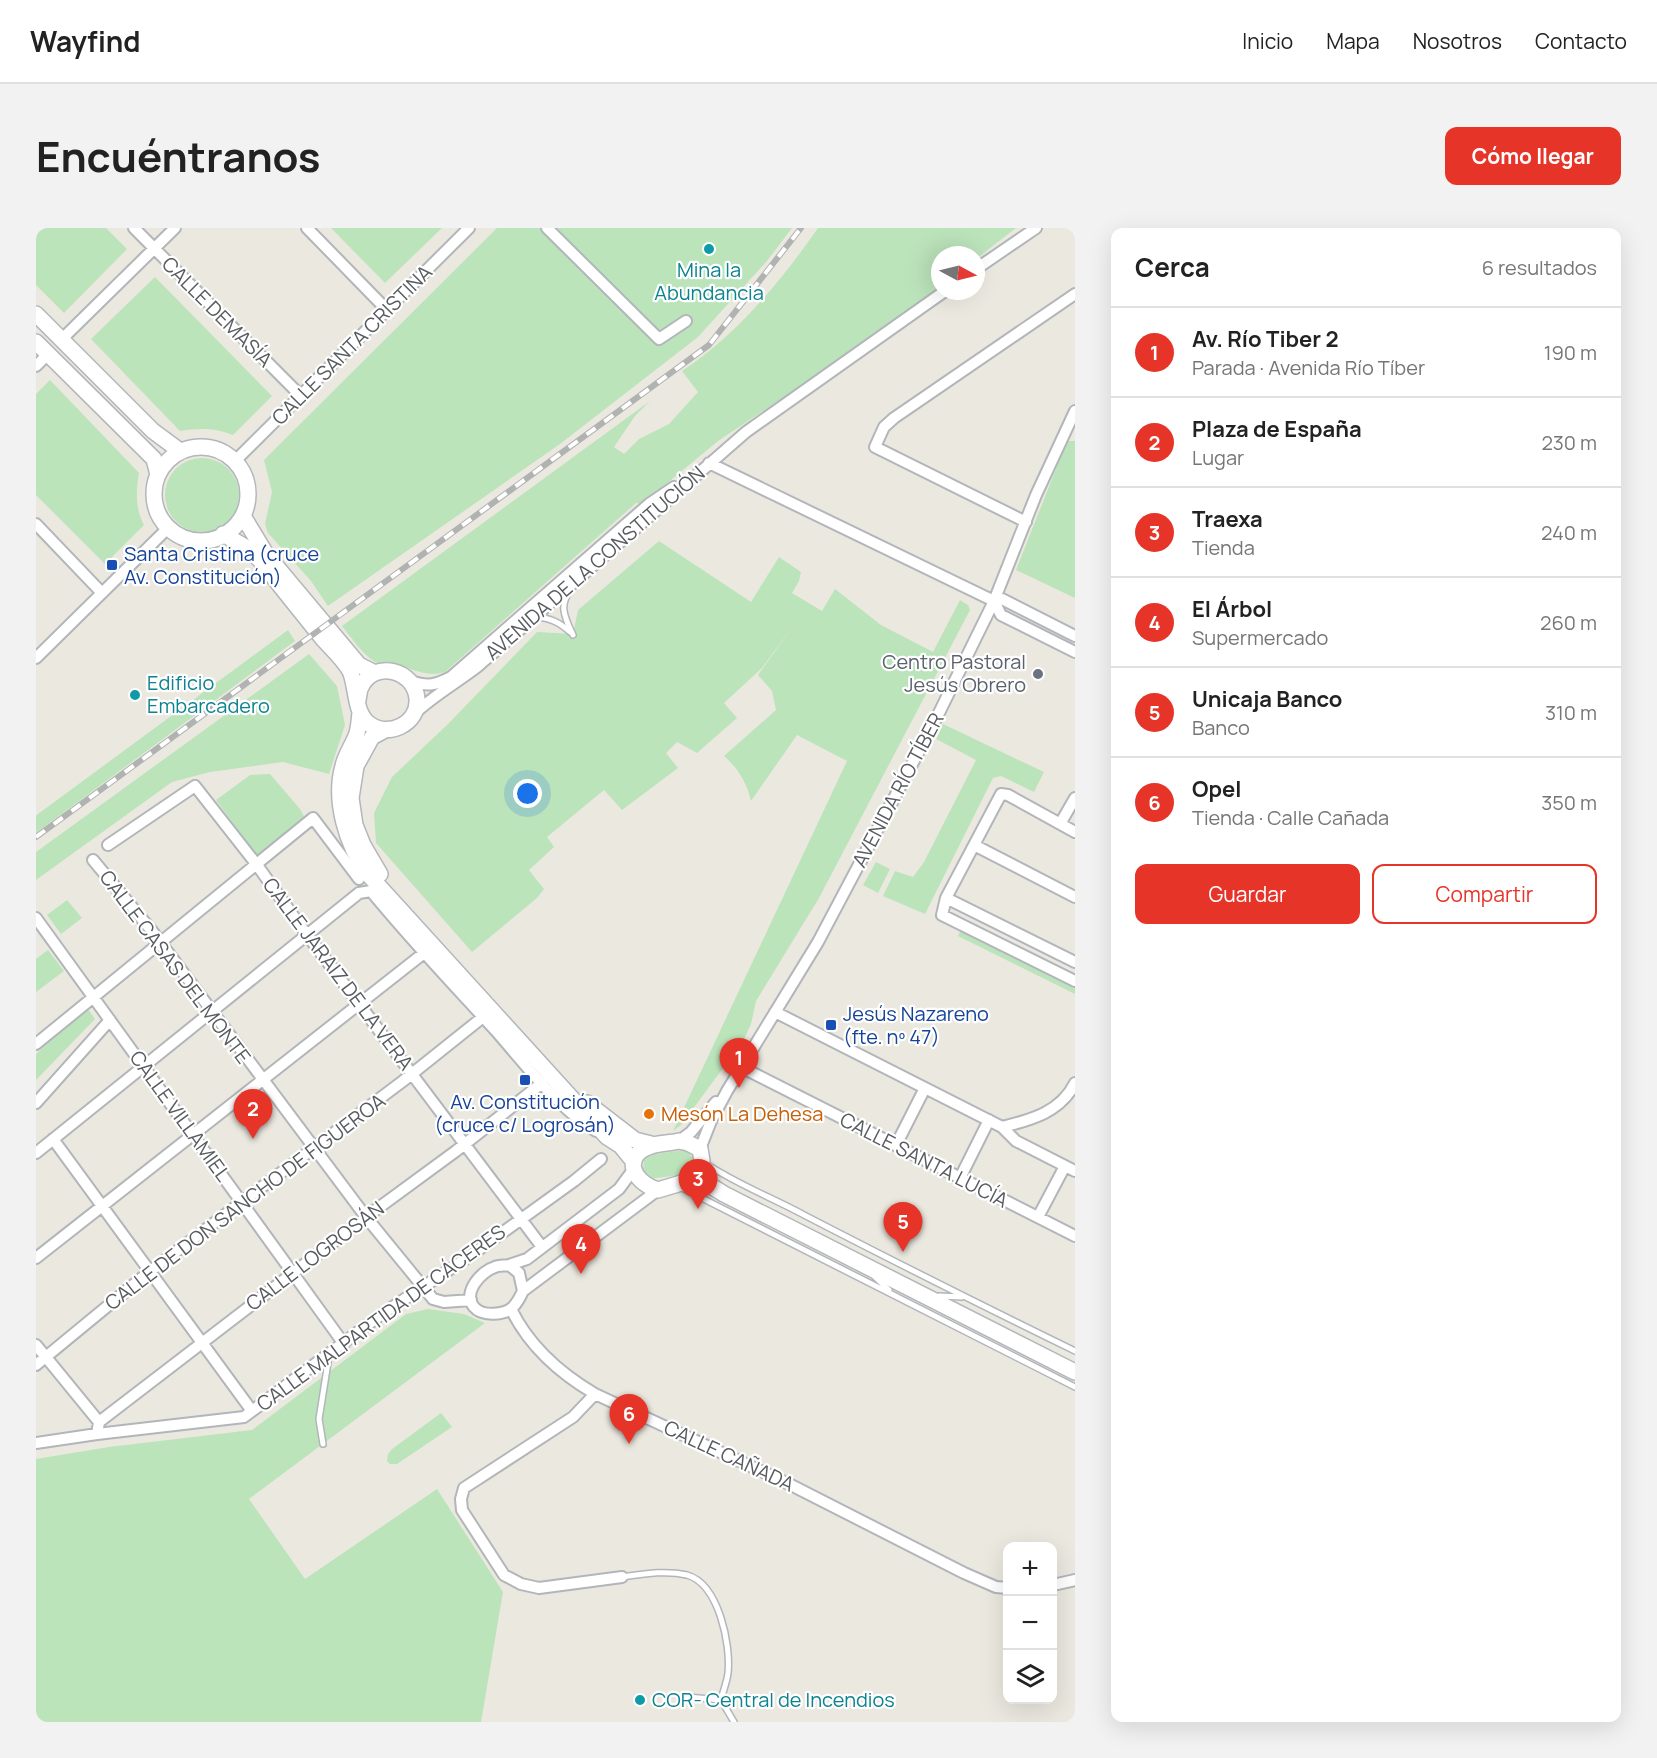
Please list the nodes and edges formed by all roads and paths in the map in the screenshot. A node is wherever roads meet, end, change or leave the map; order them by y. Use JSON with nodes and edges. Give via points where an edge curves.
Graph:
{"nodes":[{"id":1,"x":134,"y":228,"type":"edge"},
{"id":2,"x":174,"y":228,"type":"edge"},
{"id":3,"x":307,"y":228,"type":"edge"},
{"id":4,"x":469,"y":228,"type":"edge"},
{"id":5,"x":547,"y":228,"type":"edge"},
{"id":6,"x":1036,"y":228,"type":"edge"},
{"id":7,"x":154,"y":248,"type":"junction"},
{"id":8,"x":985,"y":263,"type":"edge"},
{"id":9,"x":1075,"y":294,"type":"edge"},
{"id":10,"x":932,"y":300,"type":"edge"},
{"id":11,"x":387,"y":310,"type":"junction"},
{"id":12,"x":36,"y":314,"type":"edge"},
{"id":13,"x":686,"y":321,"type":"dead end"},
{"id":14,"x":62,"y":339,"type":"junction"},
{"id":15,"x":36,"y":342,"type":"edge"},
{"id":16,"x":48,"y":354,"type":"junction"},
{"id":17,"x":36,"y":366,"type":"edge"},
{"id":18,"x":301,"y":396,"type":"junction"},
{"id":19,"x":1075,"y":411,"type":"edge"},
{"id":20,"x":180,"y":451,"type":"junction"},
{"id":21,"x":235,"y":461,"type":"junction"},
{"id":22,"x":709,"y":463,"type":"junction"},
{"id":23,"x":158,"y":475,"type":"junction"},
{"id":24,"x":243,"y":516,"type":"junction"},
{"id":25,"x":1026,"y":522,"type":"junction"},
{"id":26,"x":36,"y":524,"type":"edge"},
{"id":27,"x":168,"y":528,"type":"junction"},
{"id":28,"x":223,"y":534,"type":"junction"},
{"id":29,"x":624,"y":539,"type":"junction"},
{"id":30,"x":102,"y":593,"type":"junction"},
{"id":31,"x":994,"y":601,"type":"junction"},
{"id":32,"x":534,"y":617,"type":"junction"},
{"id":33,"x":1075,"y":636,"type":"edge"},
{"id":34,"x":1075,"y":652,"type":"edge"},
{"id":35,"x":36,"y":658,"type":"edge"},
{"id":36,"x":375,"y":673,"type":"junction"},
{"id":37,"x":411,"y":681,"type":"junction"},
{"id":38,"x":359,"y":706,"type":"junction"},
{"id":39,"x":414,"y":714,"type":"junction"},
{"id":40,"x":385,"y":730,"type":"junction"},
{"id":41,"x":1075,"y":798,"type":"edge"},
{"id":42,"x":1060,"y":824,"type":"junction"},
{"id":43,"x":1075,"y":832,"type":"edge"},
{"id":44,"x":108,"y":845,"type":"dead end"},
{"id":45,"x":974,"y":845,"type":"junction"},
{"id":46,"x":93,"y":860,"type":"dead end"},
{"id":47,"x":257,"y":865,"type":"junction"},
{"id":48,"x":359,"y":879,"type":"dead end"},
{"id":49,"x":1075,"y":897,"type":"edge"},
{"id":50,"x":946,"y":898,"type":"junction"},
{"id":51,"x":36,"y":918,"type":"edge"},
{"id":52,"x":307,"y":934,"type":"junction"},
{"id":53,"x":160,"y":944,"type":"junction"},
{"id":54,"x":424,"y":953,"type":"junction"},
{"id":55,"x":1075,"y":962,"type":"edge"},
{"id":56,"x":1075,"y":981,"type":"edge"},
{"id":57,"x":94,"y":998,"type":"junction"},
{"id":58,"x":359,"y":1003,"type":"junction"},
{"id":59,"x":213,"y":1011,"type":"junction"},
{"id":60,"x":775,"y":1012,"type":"junction"},
{"id":61,"x":483,"y":1017,"type":"junction"},
{"id":62,"x":110,"y":1020,"type":"junction"},
{"id":63,"x":36,"y":1044,"type":"edge"},
{"id":64,"x":144,"y":1066,"type":"junction"},
{"id":65,"x":741,"y":1067,"type":"junction"},
{"id":66,"x":413,"y":1073,"type":"junction"},
{"id":67,"x":262,"y":1080,"type":"junction"},
{"id":68,"x":542,"y":1083,"type":"junction"},
{"id":69,"x":1075,"y":1083,"type":"edge"},
{"id":70,"x":925,"y":1088,"type":"junction"},
{"id":71,"x":727,"y":1091,"type":"junction"},
{"id":72,"x":36,"y":1103,"type":"edge"},
{"id":73,"x":989,"y":1120,"type":"junction"},
{"id":74,"x":1002,"y":1127,"type":"junction"},
{"id":75,"x":194,"y":1134,"type":"junction"},
{"id":76,"x":607,"y":1137,"type":"junction"},
{"id":77,"x":52,"y":1139,"type":"junction"},
{"id":78,"x":679,"y":1141,"type":"junction"},
{"id":79,"x":465,"y":1144,"type":"junction"},
{"id":80,"x":655,"y":1144,"type":"junction"},
{"id":81,"x":896,"y":1145,"type":"junction"},
{"id":82,"x":315,"y":1148,"type":"junction"},
{"id":83,"x":36,"y":1153,"type":"edge"},
{"id":84,"x":701,"y":1155,"type":"junction"},
{"id":85,"x":601,"y":1160,"type":"dead end"},
{"id":86,"x":633,"y":1166,"type":"junction"},
{"id":87,"x":1070,"y":1168,"type":"edge"},
{"id":88,"x":698,"y":1178,"type":"junction"},
{"id":89,"x":960,"y":1178,"type":"junction"},
{"id":90,"x":676,"y":1185,"type":"junction"},
{"id":91,"x":658,"y":1190,"type":"junction"},
{"id":92,"x":243,"y":1202,"type":"junction"},
{"id":93,"x":102,"y":1206,"type":"junction"},
{"id":94,"x":366,"y":1217,"type":"junction"},
{"id":95,"x":1038,"y":1217,"type":"junction"},
{"id":96,"x":522,"y":1218,"type":"junction"},
{"id":97,"x":1075,"y":1236,"type":"edge"},
{"id":98,"x":542,"y":1247,"type":"junction"},
{"id":99,"x":36,"y":1258,"type":"edge"},
{"id":100,"x":509,"y":1265,"type":"junction"},
{"id":101,"x":857,"y":1269,"type":"junction"},
{"id":102,"x":149,"y":1272,"type":"junction"},
{"id":103,"x":294,"y":1273,"type":"junction"},
{"id":104,"x":878,"y":1281,"type":"junction"},
{"id":105,"x":423,"y":1287,"type":"junction"},
{"id":106,"x":946,"y":1288,"type":"junction"},
{"id":107,"x":523,"y":1291,"type":"junction"},
{"id":108,"x":901,"y":1291,"type":"junction"},
{"id":109,"x":921,"y":1294,"type":"junction"},
{"id":110,"x":952,"y":1296,"type":"junction"},
{"id":111,"x":967,"y":1298,"type":"junction"},
{"id":112,"x":471,"y":1299,"type":"junction"},
{"id":113,"x":511,"y":1309,"type":"junction"},
{"id":114,"x":970,"y":1319,"type":"junction"},
{"id":115,"x":200,"y":1343,"type":"junction"},
{"id":116,"x":344,"y":1344,"type":"junction"},
{"id":117,"x":36,"y":1345,"type":"edge"},
{"id":118,"x":1075,"y":1351,"type":"edge"},
{"id":119,"x":330,"y":1354,"type":"junction"},
{"id":120,"x":46,"y":1357,"type":"junction"},
{"id":121,"x":36,"y":1365,"type":"edge"},
{"id":122,"x":1075,"y":1372,"type":"edge"},
{"id":123,"x":1075,"y":1387,"type":"edge"},
{"id":124,"x":595,"y":1394,"type":"junction"},
{"id":125,"x":252,"y":1411,"type":"junction"},
{"id":126,"x":99,"y":1422,"type":"junction"},
{"id":127,"x":97,"y":1434,"type":"junction"},
{"id":128,"x":36,"y":1443,"type":"edge"},
{"id":129,"x":323,"y":1444,"type":"dead end"},
{"id":130,"x":622,"y":1577,"type":"joint"},
{"id":131,"x":1075,"y":1580,"type":"edge"},
{"id":132,"x":1057,"y":1584,"type":"edge"},
{"id":133,"x":1003,"y":1588,"type":"edge"},
{"id":134,"x":687,"y":1697,"type":"dead end"},
{"id":135,"x":721,"y":1700,"type":"junction"},
{"id":136,"x":734,"y":1722,"type":"edge"}],
"edges":[{"from":1,"to":7,"type":"street","name":"CALLE DEMASÍA"},
{"from":2,"to":7,"type":"street"},
{"from":3,"to":11,"type":"street"},
{"from":4,"to":11,"type":"street","name":"CALLE SANTA CRISTINA"},
{"from":5,"to":13,"type":"street","via":[[659,339]]},
{"from":6,"to":8,"type":"street"},
{"from":7,"to":14,"type":"street"},
{"from":7,"to":18,"type":"street","name":"CALLE DEMASÍA"},
{"from":9,"to":25,"type":"street","via":[[894,418],[884,427],[874,447]]},
{"from":10,"to":22,"type":"street","via":[[746,432]]},
{"from":11,"to":18,"type":"street","name":"CALLE SANTA CRISTINA"},
{"from":12,"to":14,"type":"main road"},
{"from":14,"to":20,"type":"main road","via":[[153,431]]},
{"from":15,"to":16,"type":"main road"},
{"from":16,"to":17,"type":"street"},
{"from":16,"to":23,"type":"main road","via":[[154,459]]},
{"from":18,"to":21,"type":"street","name":"CALLE SANTA CRISTINA"},
{"from":19,"to":25,"type":"street","name":"AVENIDA RÍO TÍBER"},
{"from":20,"to":21,"type":"main road","via":[[210,447]]},
{"from":20,"to":23,"type":"main road"},
{"from":21,"to":24,"type":"main road","via":[[245,476],[248,495]]},
{"from":22,"to":29,"type":"street","name":"AVENIDA DE LA CONSTITUCIÓN"},
{"from":22,"to":31,"type":"street"},
{"from":22,"to":37,"type":"street","name":"AVENIDA DE LA CONSTITUCIÓN","via":[[649,504],[451,677],[434,686]]},
{"from":23,"to":27,"type":"main road","via":[[154,494],[158,514]]},
{"from":24,"to":28,"type":"main road"},
{"from":24,"to":36,"type":"main road","via":[[266,554],[359,665]]},
{"from":25,"to":31,"type":"street","name":"AVENIDA RÍO TÍBER"},
{"from":26,"to":30,"type":"street"},
{"from":27,"to":28,"type":"main road","via":[[196,541]]},
{"from":27,"to":30,"type":"street"},
{"from":28,"to":38,"type":"main road","via":[[260,560],[350,671]]},
{"from":29,"to":32,"type":"street","name":"AVENIDA DE LA CONSTITUCIÓN"},
{"from":29,"to":32,"type":"lane","via":[[612,556],[569,591],[563,613],[573,634],[560,623]]},
{"from":30,"to":35,"type":"street"},
{"from":31,"to":33,"type":"street","via":[[1002,599]]},
{"from":31,"to":34,"type":"street","via":[[1001,615]]},
{"from":31,"to":60,"type":"street","name":"AVENIDA RÍO TÍBER","via":[[818,942]]},
{"from":32,"to":39,"type":"street","name":"AVENIDA DE LA CONSTITUCIÓN","via":[[477,667]]},
{"from":36,"to":37,"type":"main road","via":[[393,671]]},
{"from":36,"to":38,"type":"main road","via":[[361,686]]},
{"from":37,"to":39,"type":"main road","via":[[417,701]]},
{"from":38,"to":40,"type":"main road","via":[[367,722]]},
{"from":38,"to":76,"type":"main road","via":[[357,735],[342,767],[340,798],[345,832],[355,857]]},
{"from":39,"to":40,"type":"main road","via":[[398,728]]},
{"from":40,"to":80,"type":"main road","via":[[372,737],[356,766],[351,798],[355,825],[375,869],[590,1107],[635,1140]]},
{"from":41,"to":42,"type":"street"},
{"from":42,"to":43,"type":"street"},
{"from":42,"to":45,"type":"street","via":[[1001,794]]},
{"from":44,"to":47,"type":"street","name":"CALLE JARAIZ DE LA VERA","via":[[195,786]]},
{"from":45,"to":49,"type":"street"},
{"from":45,"to":50,"type":"street"},
{"from":46,"to":53,"type":"street","name":"CALLE CASAS DEL MONTE"},
{"from":47,"to":48,"type":"street","via":[[312,818]]},
{"from":47,"to":52,"type":"street","name":"CALLE JARAIZ DE LA VERA"},
{"from":47,"to":53,"type":"street"},
{"from":50,"to":55,"type":"street"},
{"from":50,"to":56,"type":"street","via":[[942,915]]},
{"from":51,"to":57,"type":"street","name":"CALLE VILLAMIEL"},
{"from":52,"to":54,"type":"street","via":[[359,893],[371,891]]},
{"from":52,"to":58,"type":"street","name":"CALLE JARAIZ DE LA VERA"},
{"from":52,"to":59,"type":"street"},
{"from":53,"to":57,"type":"street"},
{"from":53,"to":59,"type":"street","name":"CALLE CASAS DEL MONTE"},
{"from":54,"to":58,"type":"street"},
{"from":54,"to":61,"type":"street"},
{"from":57,"to":62,"type":"street","name":"CALLE VILLAMIEL"},
{"from":57,"to":63,"type":"street"},
{"from":58,"to":66,"type":"street","name":"CALLE JARAIZ DE LA VERA"},
{"from":58,"to":67,"type":"street"},
{"from":59,"to":64,"type":"street"},
{"from":59,"to":67,"type":"street","name":"CALLE CASAS DEL MONTE"},
{"from":60,"to":65,"type":"street","name":"AVENIDA RÍO TÍBER"},
{"from":60,"to":70,"type":"street"},
{"from":61,"to":66,"type":"street","name":"CALLE DE DON SANCHO DE FIGUEROA"},
{"from":61,"to":68,"type":"street"},
{"from":62,"to":64,"type":"street","name":"CALLE VILLAMIEL"},
{"from":62,"to":72,"type":"street"},
{"from":64,"to":75,"type":"street","name":"CALLE VILLAMIEL"},
{"from":64,"to":77,"type":"street"},
{"from":65,"to":71,"type":"street","name":"AVENIDA RÍO TÍBER"},
{"from":65,"to":81,"type":"street","name":"CALLE SANTA LUCÍA"},
{"from":66,"to":79,"type":"street","name":"CALLE JARAIZ DE LA VERA"},
{"from":66,"to":82,"type":"street","name":"CALLE DE DON SANCHO DE FIGUEROA"},
{"from":67,"to":75,"type":"street"},
{"from":67,"to":82,"type":"street","name":"CALLE CASAS DEL MONTE"},
{"from":68,"to":76,"type":"street","via":[[584,1124]]},
{"from":68,"to":79,"type":"street","name":"CALLE LOGROSÁN"},
{"from":69,"to":74,"type":"street","via":[[1066,1104]]},
{"from":70,"to":73,"type":"street"},
{"from":70,"to":81,"type":"street"},
{"from":71,"to":78,"type":"street","name":"AVENIDA RÍO TÍBER"},
{"from":71,"to":84,"type":"street","name":"AVENIDA RÍO TÍBER","via":[[711,1122]]},
{"from":73,"to":74,"type":"street"},
{"from":73,"to":89,"type":"street"},
{"from":74,"to":87,"type":"street","via":[[1016,1140]]},
{"from":75,"to":92,"type":"street","name":"CALLE VILLAMIEL"},
{"from":75,"to":93,"type":"street"},
{"from":76,"to":86,"type":"main road","via":[[621,1146]]},
{"from":77,"to":83,"type":"street"},
{"from":77,"to":93,"type":"street"},
{"from":78,"to":80,"type":"main road"},
{"from":78,"to":84,"type":"main road","via":[[688,1143]]},
{"from":79,"to":94,"type":"street","name":"CALLE LOGROSÁN"},
{"from":79,"to":96,"type":"street","name":"CALLE JARAIZ DE LA VERA"},
{"from":80,"to":86,"type":"main road","via":[[640,1152]]},
{"from":81,"to":89,"type":"street","name":"CALLE SANTA LUCÍA"},
{"from":82,"to":92,"type":"street","name":"CALLE DE DON SANCHO DE FIGUEROA"},
{"from":82,"to":94,"type":"street","name":"CALLE CASAS DEL MONTE"},
{"from":84,"to":88,"type":"main road"},
{"from":84,"to":106,"type":"lane","via":[[730,1179]]},
{"from":85,"to":96,"type":"street","name":"CALLE MALPARTIDA DE CÁCERES"},
{"from":86,"to":91,"type":"main road","via":[[639,1180]]},
{"from":86,"to":98,"type":"street","name":"CALLE MALPARTIDA DE CÁCERES","via":[[620,1189]]},
{"from":87,"to":95,"type":"street"},
{"from":88,"to":90,"type":"main road"},
{"from":88,"to":101,"type":"main road"},
{"from":89,"to":95,"type":"street","name":"CALLE SANTA LUCÍA"},
{"from":90,"to":91,"type":"main road"},
{"from":90,"to":101,"type":"lane"},
{"from":91,"to":107,"type":"street"},
{"from":92,"to":102,"type":"street","name":"CALLE DE DON SANCHO DE FIGUEROA"},
{"from":92,"to":103,"type":"street","name":"CALLE VILLAMIEL"},
{"from":93,"to":99,"type":"street"},
{"from":93,"to":102,"type":"street"},
{"from":94,"to":103,"type":"street","name":"CALLE LOGROSÁN"},
{"from":94,"to":105,"type":"street","name":"CALLE CASAS DEL MONTE"},
{"from":95,"to":97,"type":"street","name":"CALLE SANTA LUCÍA"},
{"from":96,"to":98,"type":"street","name":"CALLE JARAIZ DE LA VERA"},
{"from":96,"to":105,"type":"street","name":"CALLE MALPARTIDA DE CÁCERES"},
{"from":98,"to":100,"type":"street","name":"CALLE MALPARTIDA DE CÁCERES","via":[[527,1259]]},
{"from":100,"to":107,"type":"street","via":[[519,1273]]},
{"from":100,"to":112,"type":"street","via":[[481,1275],[472,1288]]},
{"from":101,"to":104,"type":"lane"},
{"from":101,"to":104,"type":"lane"},
{"from":101,"to":108,"type":"main road"},
{"from":102,"to":115,"type":"street"},
{"from":102,"to":120,"type":"street","name":"CALLE DE DON SANCHO DE FIGUEROA"},
{"from":103,"to":115,"type":"street","name":"CALLE LOGROSÁN"},
{"from":103,"to":116,"type":"street","name":"CALLE VILLAMIEL"},
{"from":104,"to":108,"type":"lane"},
{"from":104,"to":108,"type":"lane"},
{"from":105,"to":112,"type":"street","name":"CALLE CASAS DEL MONTE","via":[[433,1299],[444,1302]]},
{"from":105,"to":116,"type":"street","name":"CALLE MALPARTIDA DE CÁCERES"},
{"from":106,"to":110,"type":"lane"},
{"from":106,"to":111,"type":"lane"},
{"from":107,"to":113,"type":"street"},
{"from":108,"to":109,"type":"main road"},
{"from":108,"to":123,"type":"lane"},
{"from":109,"to":110,"type":"lane"},
{"from":109,"to":114,"type":"main road"},
{"from":110,"to":111,"type":"lane"},
{"from":110,"to":114,"type":"lane"},
{"from":111,"to":118,"type":"lane"},
{"from":112,"to":113,"type":"street","via":[[482,1313]]},
{"from":113,"to":124,"type":"street","name":"CALLE CAÑADA","via":[[519,1325],[553,1365]]},
{"from":114,"to":122,"type":"main road"},
{"from":115,"to":125,"type":"street"},
{"from":115,"to":126,"type":"street","name":"CALLE LOGROSÁN"},
{"from":116,"to":119,"type":"street","name":"CALLE MALPARTIDA DE CÁCERES"},
{"from":117,"to":120,"type":"street"},
{"from":119,"to":125,"type":"street","name":"CALLE MALPARTIDA DE CÁCERES"},
{"from":119,"to":129,"type":"lane","via":[[319,1419]]},
{"from":120,"to":121,"type":"street","name":"CALLE DE DON SANCHO DE FIGUEROA"},
{"from":120,"to":126,"type":"street"},
{"from":124,"to":130,"type":"street","via":[[573,1417],[464,1488],[462,1510],[504,1575],[521,1584],[539,1588]]},
{"from":124,"to":133,"type":"street","name":"CALLE CAÑADA","via":[[789,1484],[964,1573]]},
{"from":125,"to":127,"type":"street","name":"CALLE MALPARTIDA DE CÁCERES","via":[[244,1417]]},
{"from":126,"to":127,"type":"street"},
{"from":127,"to":128,"type":"street","name":"CALLE MALPARTIDA DE CÁCERES"},
{"from":130,"to":135,"type":"lane","via":[[659,1572],[689,1576],[710,1592],[728,1645],[728,1673]]},
{"from":131,"to":132,"type":"street"},
{"from":134,"to":135,"type":"lane"},
{"from":135,"to":136,"type":"lane"}]}
